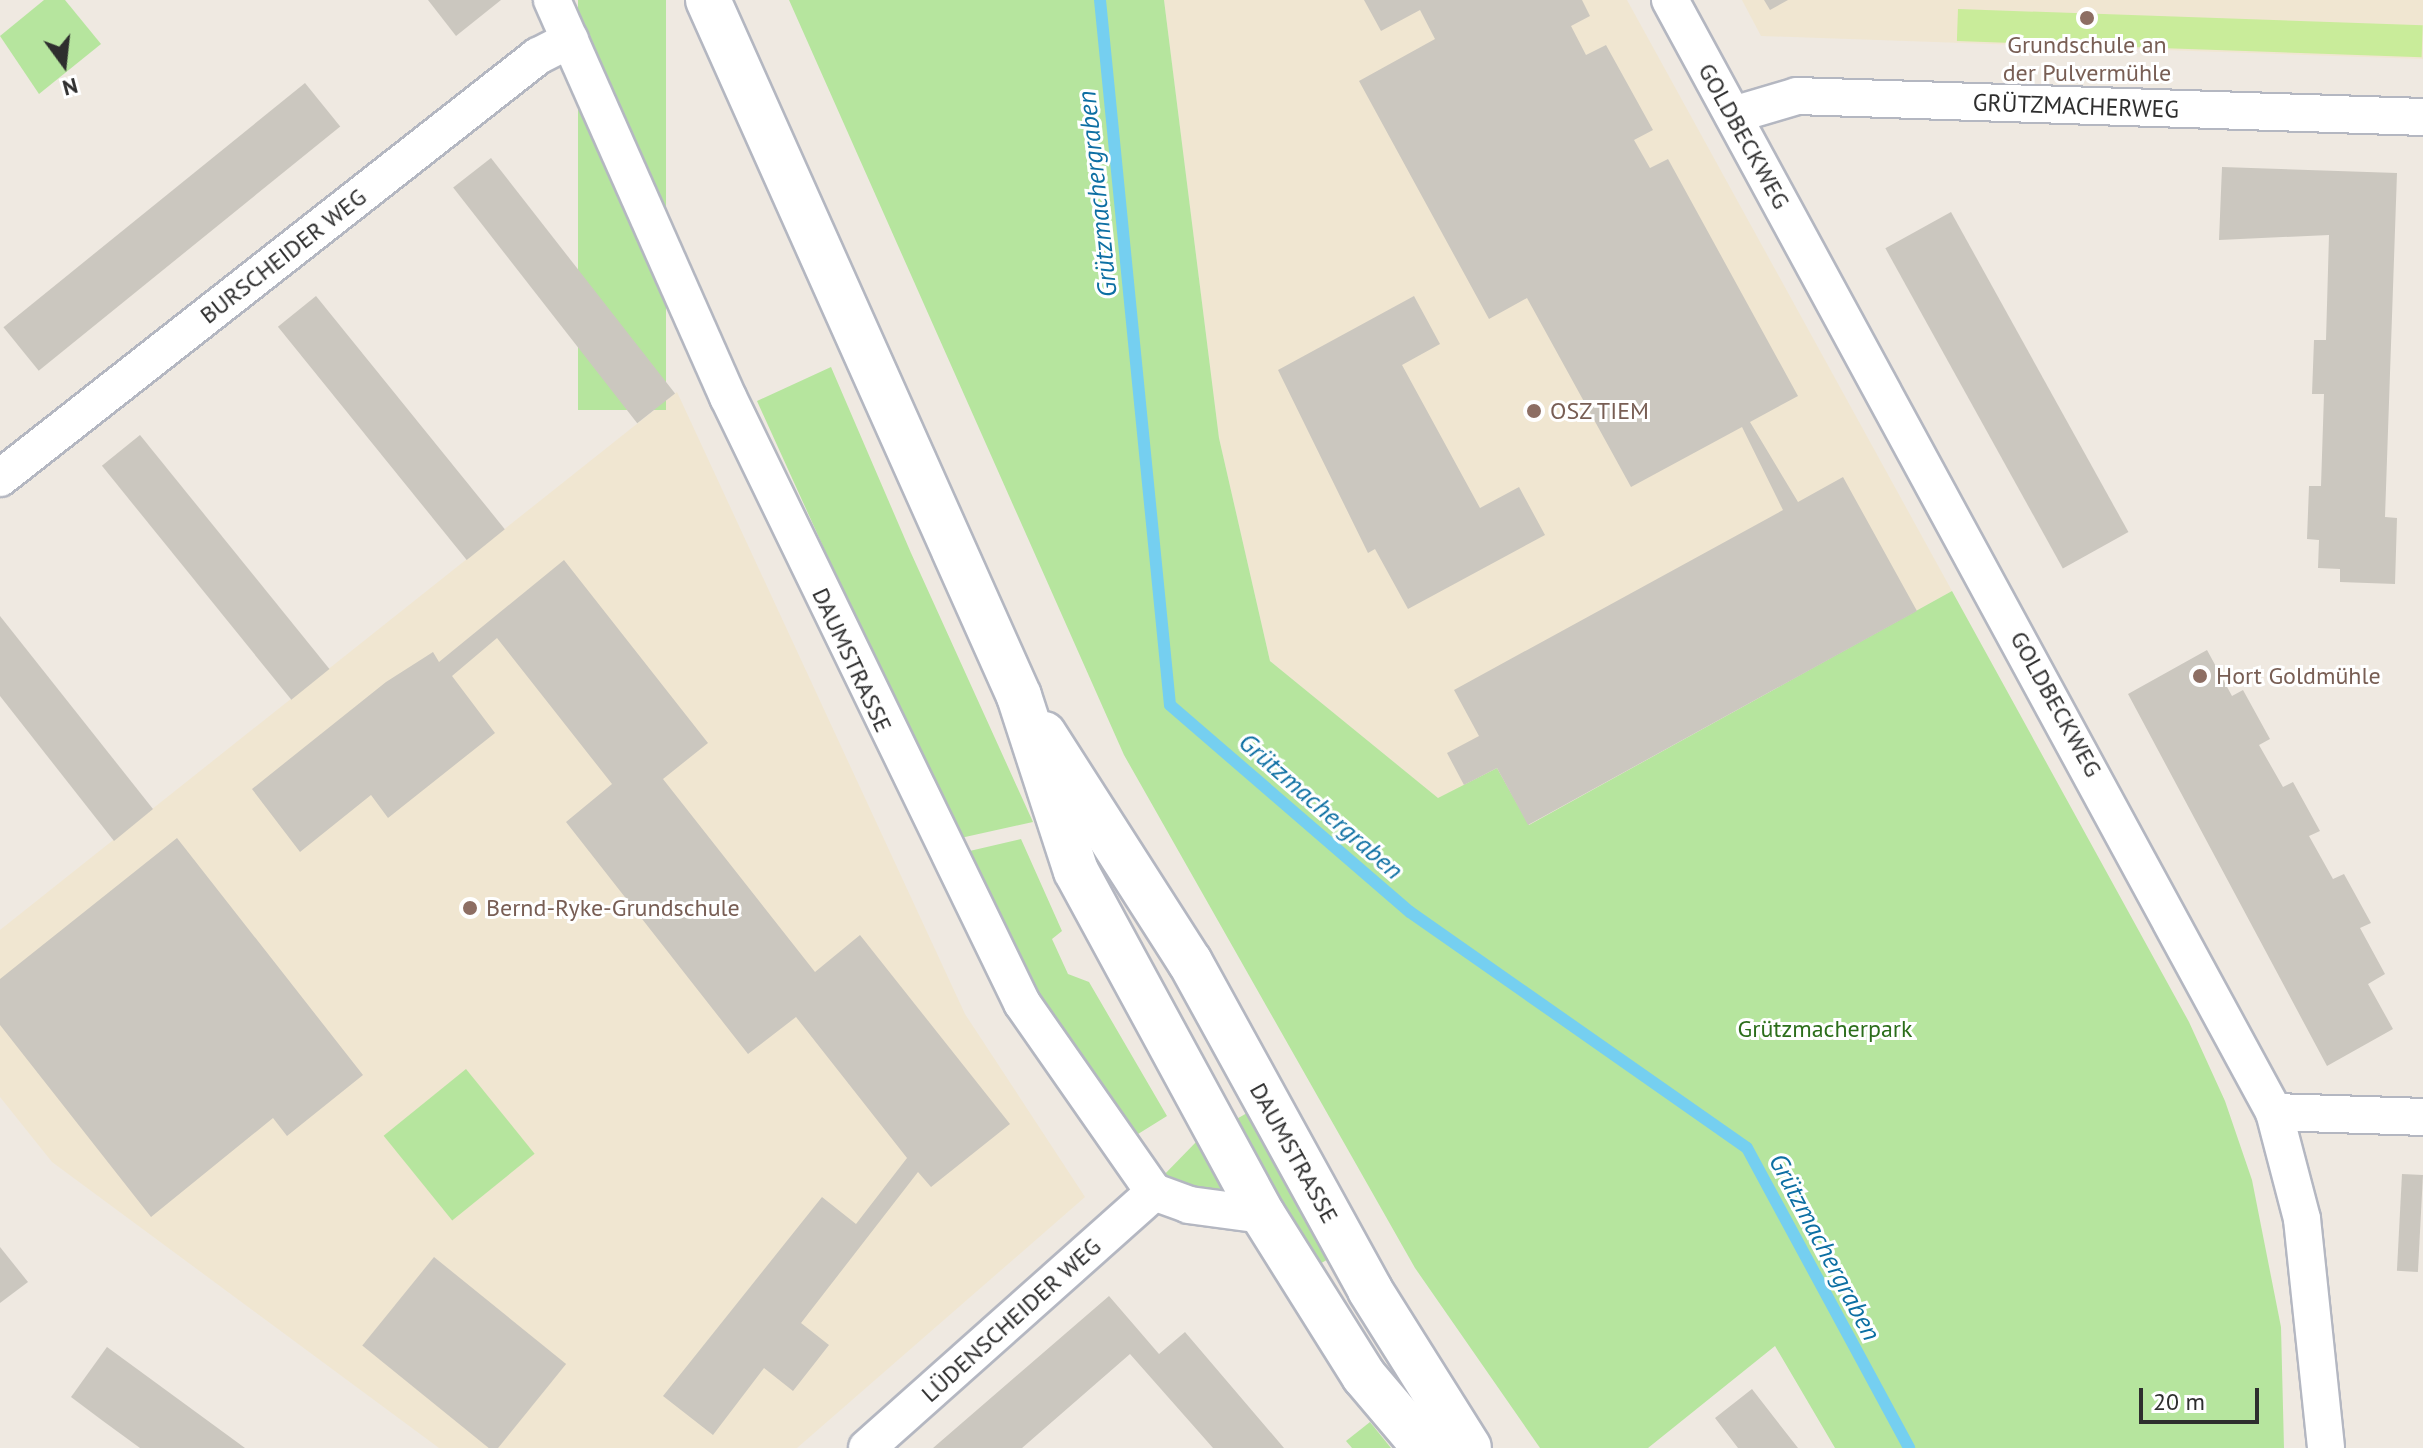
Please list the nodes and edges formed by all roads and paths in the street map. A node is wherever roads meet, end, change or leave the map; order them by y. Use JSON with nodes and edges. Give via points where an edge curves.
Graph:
{"nodes":[{"id":1,"x":552,"y":0,"type":"edge"},
{"id":2,"x":708,"y":0,"type":"edge"},
{"id":3,"x":1670,"y":0,"type":"edge"},
{"id":4,"x":570,"y":40,"type":"junction"},
{"id":5,"x":1733,"y":115,"type":"junction"},
{"id":6,"x":2423,"y":117,"type":"edge"},
{"id":7,"x":0,"y":478,"type":"edge"},
{"id":8,"x":1019,"y":696,"type":"junction"},
{"id":9,"x":2274,"y":1112,"type":"junction"},
{"id":10,"x":2423,"y":1117,"type":"edge"},
{"id":11,"x":1154,"y":1192,"type":"junction"},
{"id":12,"x":1263,"y":1215,"type":"junction"},
{"id":13,"x":867,"y":1448,"type":"edge"},
{"id":14,"x":1425,"y":1448,"type":"edge"},
{"id":15,"x":1469,"y":1448,"type":"edge"},
{"id":16,"x":2326,"y":1448,"type":"edge"}],
"edges":[{"from":1,"to":4,"type":"street","name":"DAUMSTRASSE"},
{"from":2,"to":8,"type":"main road","name":"DAUMSTRASSE"},
{"from":3,"to":5,"type":"street","name":"GOLDBECKWEG"},
{"from":4,"to":7,"type":"street","name":"BURSCHEIDER WEG","via":[[538,56]]},
{"from":4,"to":11,"type":"street","name":"DAUMSTRASSE","via":[[942,850],[1022,1003]]},
{"from":5,"to":6,"type":"street","name":"GRÜTZMACHERWEG","via":[[1797,96]]},
{"from":5,"to":9,"type":"street","name":"GOLDBECKWEG","via":[[2151,873]]},
{"from":8,"to":12,"type":"main road","name":"DAUMSTRASSE","via":[[1076,871]]},
{"from":8,"to":15,"type":"main road","name":"DAUMSTRASSE","via":[[1190,962],[1370,1290]]},
{"from":9,"to":10,"type":"street"},
{"from":9,"to":16,"type":"street","name":"GOLDBECKWEG","via":[[2302,1219]]},
{"from":11,"to":12,"type":"street","via":[[1189,1205]]},
{"from":11,"to":13,"type":"street","name":"LÜDENSCHEIDER WEG"},
{"from":12,"to":14,"type":"main road","name":"DAUMSTRASSE","via":[[1364,1376]]}]}
